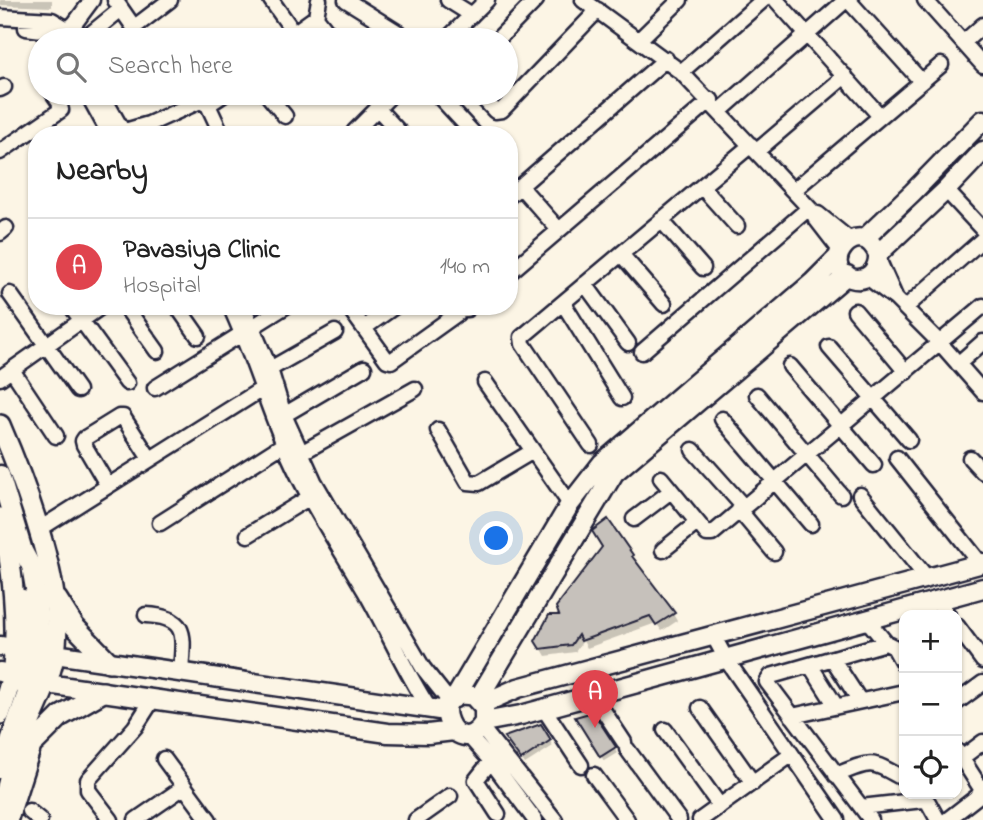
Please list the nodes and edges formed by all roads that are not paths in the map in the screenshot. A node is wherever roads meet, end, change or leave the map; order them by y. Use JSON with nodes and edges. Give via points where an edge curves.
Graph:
{"nodes":[{"id":1,"x":92,"y":0,"type":"edge"},
{"id":2,"x":170,"y":0,"type":"edge"},
{"id":3,"x":271,"y":0,"type":"edge"},
{"id":4,"x":319,"y":0,"type":"edge"},
{"id":5,"x":346,"y":0,"type":"edge"},
{"id":6,"x":448,"y":0,"type":"edge"},
{"id":7,"x":487,"y":0,"type":"edge"},
{"id":8,"x":536,"y":0,"type":"edge"},
{"id":9,"x":583,"y":0,"type":"edge"},
{"id":10,"x":680,"y":0,"type":"edge"},
{"id":11,"x":763,"y":0,"type":"edge"},
{"id":12,"x":776,"y":0,"type":"edge"},
{"id":13,"x":847,"y":0,"type":"edge"},
{"id":14,"x":930,"y":2,"type":"edge"},
{"id":15,"x":118,"y":5,"type":"edge"},
{"id":16,"x":598,"y":10,"type":"junction"},
{"id":17,"x":472,"y":15,"type":"junction"},
{"id":18,"x":0,"y":17,"type":"edge"},
{"id":19,"x":316,"y":18,"type":"junction"},
{"id":20,"x":288,"y":24,"type":"dead end"},
{"id":21,"x":983,"y":25,"type":"edge"},
{"id":22,"x":0,"y":27,"type":"edge"},
{"id":23,"x":28,"y":28,"type":"edge"},
{"id":24,"x":61,"y":28,"type":"edge"},
{"id":25,"x":71,"y":28,"type":"edge"},
{"id":26,"x":96,"y":28,"type":"edge"},
{"id":27,"x":301,"y":28,"type":"edge"},
{"id":28,"x":324,"y":28,"type":"edge"},
{"id":29,"x":391,"y":28,"type":"edge"},
{"id":30,"x":458,"y":28,"type":"edge"},
{"id":31,"x":509,"y":28,"type":"edge"},
{"id":32,"x":807,"y":35,"type":"junction"},
{"id":33,"x":640,"y":39,"type":"junction"},
{"id":34,"x":964,"y":43,"type":"junction"},
{"id":35,"x":666,"y":59,"type":"junction"},
{"id":36,"x":941,"y":65,"type":"dead end"},
{"id":37,"x":983,"y":65,"type":"edge"},
{"id":38,"x":681,"y":72,"type":"junction"},
{"id":39,"x":845,"y":76,"type":"junction"},
{"id":40,"x":921,"y":81,"type":"junction"},
{"id":41,"x":518,"y":93,"type":"edge"},
{"id":42,"x":60,"y":105,"type":"edge"},
{"id":43,"x":96,"y":105,"type":"edge"},
{"id":44,"x":106,"y":105,"type":"edge"},
{"id":45,"x":191,"y":105,"type":"edge"},
{"id":46,"x":208,"y":105,"type":"edge"},
{"id":47,"x":276,"y":105,"type":"edge"},
{"id":48,"x":379,"y":105,"type":"edge"},
{"id":49,"x":387,"y":105,"type":"edge"},
{"id":50,"x":447,"y":105,"type":"edge"},
{"id":51,"x":489,"y":105,"type":"edge"},
{"id":52,"x":507,"y":105,"type":"edge"},
{"id":53,"x":715,"y":106,"type":"junction"},
{"id":54,"x":285,"y":116,"type":"dead end"},
{"id":55,"x":880,"y":116,"type":"junction"},
{"id":56,"x":983,"y":120,"type":"edge"},
{"id":57,"x":38,"y":126,"type":"edge"},
{"id":58,"x":111,"y":126,"type":"edge"},
{"id":59,"x":114,"y":126,"type":"edge"},
{"id":60,"x":143,"y":126,"type":"edge"},
{"id":61,"x":218,"y":126,"type":"edge"},
{"id":62,"x":359,"y":126,"type":"edge"},
{"id":63,"x":398,"y":126,"type":"edge"},
{"id":64,"x":467,"y":126,"type":"edge"},
{"id":65,"x":28,"y":133,"type":"edge"},
{"id":66,"x":754,"y":148,"type":"junction"},
{"id":67,"x":983,"y":151,"type":"edge"},
{"id":68,"x":0,"y":152,"type":"edge"},
{"id":69,"x":702,"y":187,"type":"junction"},
{"id":70,"x":518,"y":188,"type":"edge"},
{"id":71,"x":794,"y":190,"type":"junction"},
{"id":72,"x":946,"y":190,"type":"junction"},
{"id":73,"x":518,"y":194,"type":"edge"},
{"id":74,"x":811,"y":210,"type":"junction"},
{"id":75,"x":661,"y":220,"type":"junction"},
{"id":76,"x":737,"y":226,"type":"dead end"},
{"id":77,"x":559,"y":230,"type":"junction"},
{"id":78,"x":983,"y":230,"type":"edge"},
{"id":79,"x":983,"y":239,"type":"edge"},
{"id":80,"x":848,"y":247,"type":"junction"},
{"id":81,"x":621,"y":254,"type":"junction"},
{"id":82,"x":878,"y":257,"type":"junction"},
{"id":83,"x":518,"y":265,"type":"edge"},
{"id":84,"x":703,"y":268,"type":"dead end"},
{"id":85,"x":847,"y":275,"type":"junction"},
{"id":86,"x":867,"y":277,"type":"junction"},
{"id":87,"x":585,"y":284,"type":"junction"},
{"id":88,"x":10,"y":294,"type":"dead end"},
{"id":89,"x":562,"y":303,"type":"junction"},
{"id":90,"x":664,"y":304,"type":"dead end"},
{"id":91,"x":901,"y":304,"type":"junction"},
{"id":92,"x":983,"y":306,"type":"edge"},
{"id":93,"x":855,"y":311,"type":"dead end"},
{"id":94,"x":78,"y":315,"type":"edge"},
{"id":95,"x":89,"y":315,"type":"edge"},
{"id":96,"x":131,"y":315,"type":"edge"},
{"id":97,"x":183,"y":315,"type":"edge"},
{"id":98,"x":237,"y":315,"type":"edge"},
{"id":99,"x":245,"y":315,"type":"edge"},
{"id":100,"x":271,"y":315,"type":"edge"},
{"id":101,"x":355,"y":315,"type":"edge"},
{"id":102,"x":382,"y":315,"type":"edge"},
{"id":103,"x":458,"y":315,"type":"edge"},
{"id":104,"x":82,"y":320,"type":"junction"},
{"id":105,"x":364,"y":328,"type":"junction"},
{"id":106,"x":248,"y":329,"type":"junction"},
{"id":107,"x":335,"y":332,"type":"dead end"},
{"id":108,"x":198,"y":336,"type":"dead end"},
{"id":109,"x":983,"y":342,"type":"edge"},
{"id":110,"x":628,"y":343,"type":"dead end"},
{"id":111,"x":940,"y":343,"type":"junction"},
{"id":112,"x":47,"y":345,"type":"junction"},
{"id":113,"x":829,"y":348,"type":"dead end"},
{"id":114,"x":157,"y":351,"type":"dead end"},
{"id":115,"x":642,"y":352,"type":"dead end"},
{"id":116,"x":958,"y":364,"type":"junction"},
{"id":117,"x":790,"y":366,"type":"dead end"},
{"id":118,"x":364,"y":368,"type":"dead end"},
{"id":119,"x":270,"y":369,"type":"junction"},
{"id":120,"x":906,"y":373,"type":"junction"},
{"id":121,"x":6,"y":374,"type":"edge"},
{"id":122,"x":485,"y":382,"type":"dead end"},
{"id":123,"x":127,"y":383,"type":"dead end"},
{"id":124,"x":155,"y":388,"type":"dead end"},
{"id":125,"x":262,"y":389,"type":"junction"},
{"id":126,"x":415,"y":389,"type":"dead end"},
{"id":127,"x":78,"y":390,"type":"dead end"},
{"id":128,"x":983,"y":392,"type":"edge"},
{"id":129,"x":757,"y":395,"type":"dead end"},
{"id":130,"x":622,"y":398,"type":"dead end"},
{"id":131,"x":874,"y":398,"type":"junction"},
{"id":132,"x":284,"y":415,"type":"junction"},
{"id":133,"x":722,"y":419,"type":"dead end"},
{"id":134,"x":0,"y":425,"type":"edge"},
{"id":135,"x":839,"y":425,"type":"junction"},
{"id":136,"x":438,"y":430,"type":"dead end"},
{"id":137,"x":56,"y":436,"type":"dead end"},
{"id":138,"x":909,"y":440,"type":"dead end"},
{"id":139,"x":289,"y":441,"type":"junction"},
{"id":140,"x":591,"y":445,"type":"dead end"},
{"id":141,"x":693,"y":450,"type":"dead end"},
{"id":142,"x":533,"y":451,"type":"junction"},
{"id":143,"x":300,"y":453,"type":"junction"},
{"id":144,"x":806,"y":453,"type":"junction"},
{"id":145,"x":897,"y":458,"type":"dead end"},
{"id":146,"x":970,"y":458,"type":"dead end"},
{"id":147,"x":150,"y":459,"type":"junction"},
{"id":148,"x":874,"y":465,"type":"dead end"},
{"id":149,"x":983,"y":472,"type":"edge"},
{"id":150,"x":0,"y":475,"type":"edge"},
{"id":151,"x":661,"y":478,"type":"dead end"},
{"id":152,"x":773,"y":480,"type":"junction"},
{"id":153,"x":108,"y":486,"type":"junction"},
{"id":154,"x":671,"y":491,"type":"junction"},
{"id":155,"x":315,"y":494,"type":"junction"},
{"id":156,"x":841,"y":495,"type":"dead end"},
{"id":157,"x":860,"y":495,"type":"dead end"},
{"id":158,"x":569,"y":504,"type":"junction"},
{"id":159,"x":741,"y":508,"type":"junction"},
{"id":160,"x":634,"y":519,"type":"dead end"},
{"id":161,"x":160,"y":523,"type":"dead end"},
{"id":162,"x":697,"y":523,"type":"junction"},
{"id":163,"x":811,"y":524,"type":"dead end"},
{"id":164,"x":1,"y":527,"type":"edge"},
{"id":165,"x":38,"y":530,"type":"junction"},
{"id":166,"x":248,"y":535,"type":"dead end"},
{"id":167,"x":663,"y":550,"type":"dead end"},
{"id":168,"x":774,"y":552,"type":"dead end"},
{"id":169,"x":16,"y":556,"type":"junction"},
{"id":170,"x":982,"y":563,"type":"edge"},
{"id":171,"x":927,"y":578,"type":"junction"},
{"id":172,"x":0,"y":587,"type":"edge"},
{"id":173,"x":983,"y":588,"type":"edge"},
{"id":174,"x":53,"y":592,"type":"junction"},
{"id":175,"x":943,"y":608,"type":"edge"},
{"id":176,"x":146,"y":615,"type":"dead end"},
{"id":177,"x":861,"y":622,"type":"junction"},
{"id":178,"x":962,"y":633,"type":"edge"},
{"id":179,"x":713,"y":635,"type":"junction"},
{"id":180,"x":880,"y":645,"type":"junction"},
{"id":181,"x":27,"y":650,"type":"edge"},
{"id":182,"x":899,"y":656,"type":"edge"},
{"id":183,"x":832,"y":658,"type":"junction"},
{"id":184,"x":726,"y":659,"type":"junction"},
{"id":185,"x":983,"y":661,"type":"edge"},
{"id":186,"x":110,"y":662,"type":"junction"},
{"id":187,"x":810,"y":665,"type":"junction"},
{"id":188,"x":181,"y":672,"type":"junction"},
{"id":189,"x":24,"y":681,"type":"edge"},
{"id":190,"x":983,"y":682,"type":"edge"},
{"id":191,"x":103,"y":692,"type":"junction"},
{"id":192,"x":899,"y":693,"type":"edge"},
{"id":193,"x":593,"y":695,"type":"junction"},
{"id":194,"x":962,"y":698,"type":"edge"},
{"id":195,"x":153,"y":699,"type":"junction"},
{"id":196,"x":860,"y":701,"type":"junction"},
{"id":197,"x":445,"y":704,"type":"junction"},
{"id":198,"x":836,"y":706,"type":"junction"},
{"id":199,"x":700,"y":708,"type":"dead end"},
{"id":200,"x":544,"y":709,"type":"junction"},
{"id":201,"x":0,"y":714,"type":"edge"},
{"id":202,"x":792,"y":716,"type":"junction"},
{"id":203,"x":474,"y":720,"type":"junction"},
{"id":204,"x":665,"y":730,"type":"dead end"},
{"id":205,"x":35,"y":741,"type":"junction"},
{"id":206,"x":983,"y":742,"type":"edge"},
{"id":207,"x":17,"y":752,"type":"junction"},
{"id":208,"x":791,"y":755,"type":"junction"},
{"id":209,"x":962,"y":757,"type":"edge"},
{"id":210,"x":164,"y":759,"type":"dead end"},
{"id":211,"x":962,"y":760,"type":"edge"},
{"id":212,"x":491,"y":761,"type":"junction"},
{"id":213,"x":581,"y":765,"type":"dead end"},
{"id":214,"x":0,"y":769,"type":"edge"},
{"id":215,"x":594,"y":775,"type":"dead end"},
{"id":216,"x":836,"y":775,"type":"junction"},
{"id":217,"x":899,"y":776,"type":"edge"},
{"id":218,"x":753,"y":782,"type":"junction"},
{"id":219,"x":184,"y":787,"type":"junction"},
{"id":220,"x":450,"y":796,"type":"dead end"},
{"id":221,"x":720,"y":806,"type":"junction"},
{"id":222,"x":861,"y":807,"type":"junction"},
{"id":223,"x":0,"y":814,"type":"edge"},
{"id":224,"x":498,"y":814,"type":"dead end"},
{"id":225,"x":10,"y":820,"type":"edge"},
{"id":226,"x":111,"y":820,"type":"edge"},
{"id":227,"x":136,"y":820,"type":"edge"},
{"id":228,"x":209,"y":820,"type":"edge"},
{"id":229,"x":416,"y":820,"type":"edge"},
{"id":230,"x":535,"y":820,"type":"edge"},
{"id":231,"x":555,"y":820,"type":"edge"},
{"id":232,"x":627,"y":820,"type":"edge"},
{"id":233,"x":679,"y":820,"type":"edge"},
{"id":234,"x":700,"y":820,"type":"edge"},
{"id":235,"x":836,"y":820,"type":"edge"},
{"id":236,"x":871,"y":820,"type":"edge"},
{"id":237,"x":938,"y":820,"type":"edge"},
{"id":238,"x":947,"y":820,"type":"edge"}],
"edges":[{"from":1,"to":25,"type":"street"},
{"from":2,"to":15,"type":"street","via":[[136,26]]},
{"from":3,"to":20,"type":"street"},
{"from":4,"to":19,"type":"street"},
{"from":5,"to":29,"type":"street"},
{"from":6,"to":17,"type":"street"},
{"from":7,"to":17,"type":"street"},
{"from":8,"to":31,"type":"street"},
{"from":9,"to":16,"type":"street"},
{"from":10,"to":33,"type":"street"},
{"from":11,"to":38,"type":"street"},
{"from":12,"to":32,"type":"street"},
{"from":13,"to":32,"type":"street"},
{"from":13,"to":40,"type":"street"},
{"from":14,"to":34,"type":"street"},
{"from":15,"to":26,"type":"street"},
{"from":16,"to":33,"type":"street"},
{"from":16,"to":41,"type":"street"},
{"from":17,"to":30,"type":"street"},
{"from":18,"to":24,"type":"street","via":[[52,20]]},
{"from":19,"to":27,"type":"street"},
{"from":19,"to":28,"type":"street"},
{"from":21,"to":34,"type":"street"},
{"from":22,"to":23,"type":"street"},
{"from":32,"to":39,"type":"street"},
{"from":32,"to":53,"type":"street"},
{"from":33,"to":35,"type":"street"},
{"from":34,"to":37,"type":"street"},
{"from":35,"to":38,"type":"street"},
{"from":35,"to":70,"type":"street"},
{"from":36,"to":40,"type":"street"},
{"from":38,"to":53,"type":"street"},
{"from":39,"to":55,"type":"street"},
{"from":39,"to":66,"type":"street"},
{"from":40,"to":55,"type":"street"},
{"from":42,"to":57,"type":"street","via":[[61,110]]},
{"from":43,"to":58,"type":"street"},
{"from":44,"to":59,"type":"street"},
{"from":45,"to":60,"type":"street"},
{"from":46,"to":61,"type":"street"},
{"from":47,"to":54,"type":"street"},
{"from":48,"to":62,"type":"street"},
{"from":49,"to":63,"type":"street"},
{"from":50,"to":64,"type":"street"},
{"from":51,"to":52,"type":"street","via":[[495,111]]},
{"from":53,"to":66,"type":"street"},
{"from":53,"to":77,"type":"street"},
{"from":55,"to":71,"type":"street"},
{"from":56,"to":80,"type":"main road","via":[[913,192]]},
{"from":65,"to":68,"type":"street"},
{"from":66,"to":69,"type":"street"},
{"from":66,"to":71,"type":"street"},
{"from":67,"to":72,"type":"main road"},
{"from":69,"to":75,"type":"street"},
{"from":69,"to":76,"type":"street"},
{"from":71,"to":74,"type":"street"},
{"from":72,"to":78,"type":"street"},
{"from":72,"to":82,"type":"main road"},
{"from":73,"to":77,"type":"street"},
{"from":74,"to":80,"type":"street"},
{"from":74,"to":115,"type":"street"},
{"from":75,"to":81,"type":"street"},
{"from":75,"to":84,"type":"street"},
{"from":77,"to":83,"type":"street"},
{"from":79,"to":91,"type":"street"},
{"from":80,"to":82,"type":"main road","via":[[870,242]]},
{"from":80,"to":85,"type":"main road","via":[[839,264]]},
{"from":80,"to":158,"type":"main road","via":[[602,463]]},
{"from":81,"to":87,"type":"street"},
{"from":81,"to":90,"type":"street"},
{"from":82,"to":86,"type":"main road","via":[[877,268]]},
{"from":82,"to":91,"type":"street"},
{"from":85,"to":86,"type":"main road"},
{"from":85,"to":203,"type":"main road","via":[[614,473]]},
{"from":86,"to":91,"type":"street"},
{"from":87,"to":89,"type":"street"},
{"from":87,"to":110,"type":"street"},
{"from":88,"to":112,"type":"street"},
{"from":89,"to":130,"type":"street"},
{"from":89,"to":140,"type":"street","via":[[521,340]]},
{"from":91,"to":111,"type":"street"},
{"from":92,"to":111,"type":"street"},
{"from":93,"to":120,"type":"street"},
{"from":94,"to":104,"type":"street"},
{"from":95,"to":104,"type":"street"},
{"from":96,"to":114,"type":"street"},
{"from":97,"to":108,"type":"street"},
{"from":98,"to":106,"type":"street"},
{"from":99,"to":106,"type":"street"},
{"from":100,"to":106,"type":"street"},
{"from":101,"to":105,"type":"street"},
{"from":102,"to":105,"type":"street"},
{"from":103,"to":105,"type":"street","via":[[391,361]]},
{"from":104,"to":112,"type":"street"},
{"from":104,"to":123,"type":"street"},
{"from":106,"to":119,"type":"street"},
{"from":106,"to":124,"type":"street"},
{"from":106,"to":125,"type":"street"},
{"from":107,"to":119,"type":"street"},
{"from":109,"to":116,"type":"street"},
{"from":111,"to":116,"type":"street"},
{"from":111,"to":120,"type":"street"},
{"from":112,"to":121,"type":"street"},
{"from":112,"to":127,"type":"street"},
{"from":113,"to":131,"type":"street"},
{"from":116,"to":128,"type":"street"},
{"from":117,"to":135,"type":"street"},
{"from":118,"to":132,"type":"street"},
{"from":119,"to":132,"type":"street"},
{"from":120,"to":131,"type":"street"},
{"from":121,"to":137,"type":"street"},
{"from":122,"to":142,"type":"street"},
{"from":125,"to":139,"type":"street"},
{"from":125,"to":147,"type":"street"},
{"from":126,"to":143,"type":"street"},
{"from":129,"to":144,"type":"street"},
{"from":131,"to":135,"type":"street"},
{"from":131,"to":138,"type":"street"},
{"from":132,"to":139,"type":"street"},
{"from":133,"to":152,"type":"street"},
{"from":134,"to":165,"type":"highway"},
{"from":135,"to":144,"type":"street"},
{"from":135,"to":148,"type":"street"},
{"from":136,"to":142,"type":"street","via":[[471,483],[479,483]]},
{"from":139,"to":143,"type":"street"},
{"from":139,"to":155,"type":"street"},
{"from":139,"to":161,"type":"street"},
{"from":141,"to":159,"type":"street"},
{"from":142,"to":158,"type":"street"},
{"from":143,"to":155,"type":"street"},
{"from":144,"to":152,"type":"street"},
{"from":144,"to":156,"type":"street"},
{"from":145,"to":170,"type":"street"},
{"from":146,"to":149,"type":"street"},
{"from":147,"to":153,"type":"street"},
{"from":147,"to":153,"type":"street","via":[[123,417],[85,438],[83,445]]},
{"from":150,"to":169,"type":"main road"},
{"from":151,"to":154,"type":"street"},
{"from":152,"to":159,"type":"street"},
{"from":152,"to":163,"type":"street"},
{"from":153,"to":165,"type":"street"},
{"from":154,"to":160,"type":"street"},
{"from":154,"to":162,"type":"street"},
{"from":155,"to":166,"type":"street"},
{"from":155,"to":197,"type":"street"},
{"from":155,"to":197,"type":"street","via":[[413,684]]},
{"from":157,"to":171,"type":"street"},
{"from":158,"to":197,"type":"main road"},
{"from":159,"to":162,"type":"street","via":[[709,535]]},
{"from":159,"to":168,"type":"street"},
{"from":162,"to":167,"type":"street"},
{"from":164,"to":169,"type":"highway"},
{"from":165,"to":174,"type":"highway"},
{"from":169,"to":172,"type":"highway"},
{"from":169,"to":181,"type":"highway","via":[[12,581]]},
{"from":169,"to":181,"type":"main road","via":[[31,566],[37,600]]},
{"from":170,"to":171,"type":"main road"},
{"from":171,"to":179,"type":"main road"},
{"from":173,"to":175,"type":"main road"},
{"from":174,"to":181,"type":"highway","via":[[56,614]]},
{"from":174,"to":186,"type":"highway","via":[[74,626]]},
{"from":175,"to":177,"type":"main road"},
{"from":176,"to":188,"type":"street","via":[[164,616],[182,631]]},
{"from":177,"to":180,"type":"street"},
{"from":177,"to":184,"type":"main road"},
{"from":178,"to":185,"type":"street"},
{"from":179,"to":184,"type":"street"},
{"from":179,"to":203,"type":"main road","via":[[518,688]]},
{"from":180,"to":182,"type":"street","via":[[894,647]]},
{"from":180,"to":183,"type":"street"},
{"from":181,"to":186,"type":"main road"},
{"from":181,"to":189,"type":"highway"},
{"from":181,"to":189,"type":"highway"},
{"from":183,"to":187,"type":"street"},
{"from":183,"to":196,"type":"street"},
{"from":184,"to":193,"type":"main road"},
{"from":184,"to":208,"type":"street"},
{"from":186,"to":188,"type":"main road"},
{"from":187,"to":198,"type":"street"},
{"from":187,"to":202,"type":"street","via":[[767,679]]},
{"from":188,"to":197,"type":"main road"},
{"from":189,"to":191,"type":"main road"},
{"from":189,"to":201,"type":"highway"},
{"from":189,"to":207,"type":"highway"},
{"from":189,"to":214,"type":"main road"},
{"from":190,"to":194,"type":"street"},
{"from":191,"to":195,"type":"main road"},
{"from":191,"to":205,"type":"highway","via":[[57,719]]},
{"from":192,"to":196,"type":"street"},
{"from":193,"to":200,"type":"main road"},
{"from":193,"to":233,"type":"street"},
{"from":195,"to":203,"type":"main road","via":[[388,733],[428,734]]},
{"from":195,"to":226,"type":"street","via":[[88,780],[88,790]]},
{"from":196,"to":198,"type":"street"},
{"from":197,"to":203,"type":"main road","via":[[447,722]]},
{"from":197,"to":203,"type":"main road","via":[[467,695]]},
{"from":198,"to":202,"type":"street"},
{"from":199,"to":218,"type":"street"},
{"from":200,"to":203,"type":"main road"},
{"from":200,"to":213,"type":"street"},
{"from":202,"to":216,"type":"street"},
{"from":203,"to":212,"type":"street"},
{"from":203,"to":231,"type":"street"},
{"from":204,"to":221,"type":"street"},
{"from":205,"to":207,"type":"highway"},
{"from":205,"to":225,"type":"street"},
{"from":206,"to":209,"type":"street"},
{"from":207,"to":223,"type":"highway"},
{"from":208,"to":218,"type":"street"},
{"from":208,"to":235,"type":"street"},
{"from":210,"to":219,"type":"street"},
{"from":211,"to":238,"type":"street","via":[[982,790]]},
{"from":212,"to":224,"type":"street","via":[[476,780]]},
{"from":212,"to":230,"type":"street"},
{"from":215,"to":232,"type":"street"},
{"from":216,"to":217,"type":"street","via":[[871,762]]},
{"from":216,"to":222,"type":"street"},
{"from":218,"to":221,"type":"street"},
{"from":219,"to":227,"type":"street"},
{"from":219,"to":228,"type":"street"},
{"from":220,"to":229,"type":"street"},
{"from":221,"to":234,"type":"street"},
{"from":222,"to":236,"type":"street"},
{"from":222,"to":237,"type":"street","via":[[923,800],[932,806]]}]}
